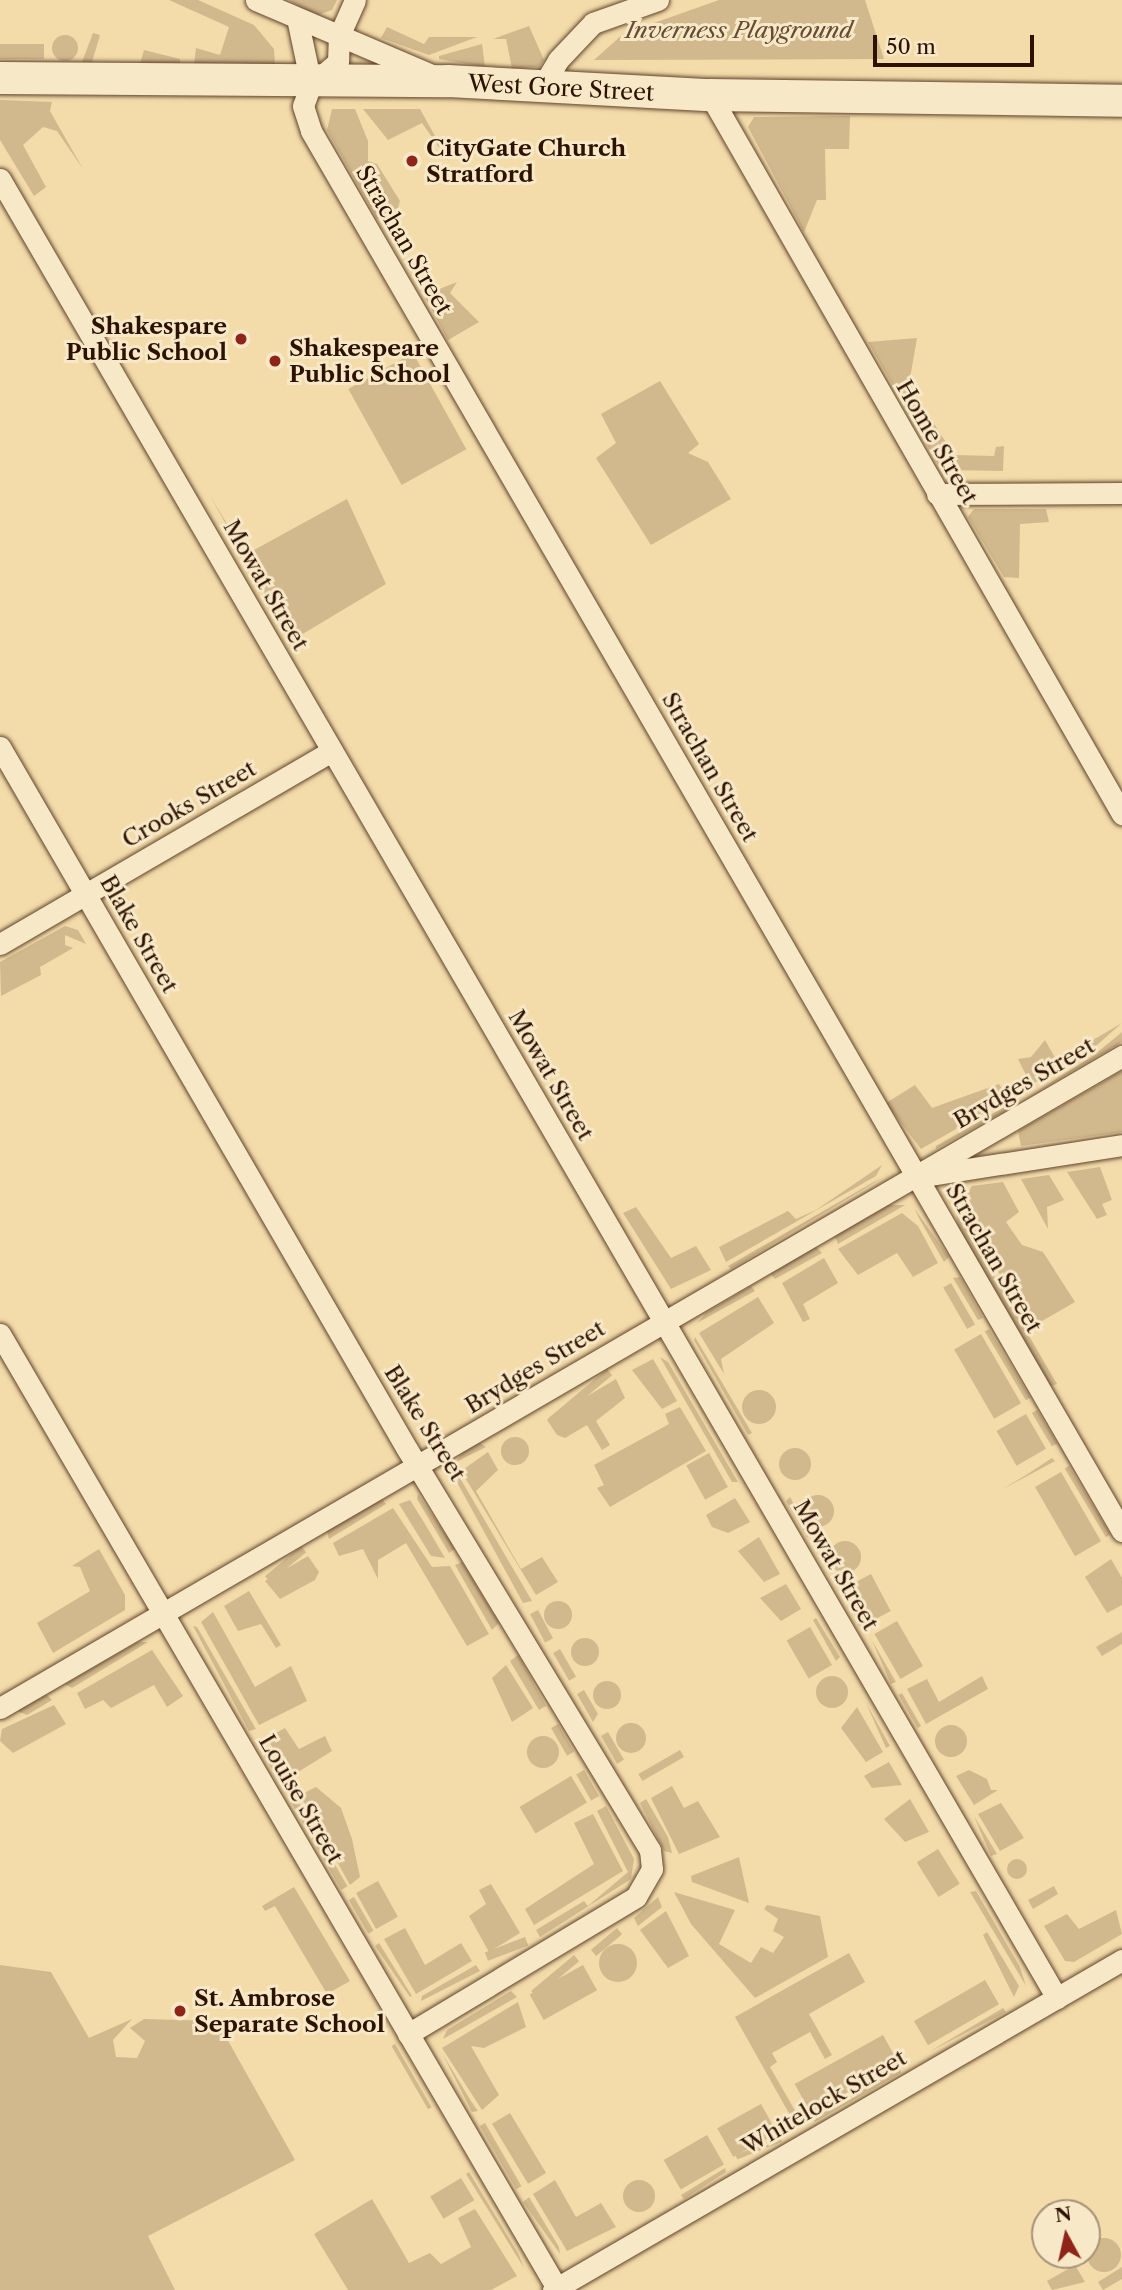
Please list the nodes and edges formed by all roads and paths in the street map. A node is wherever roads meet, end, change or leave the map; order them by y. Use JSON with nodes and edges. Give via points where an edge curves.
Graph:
{"nodes":[{"id":1,"x":256,"y":0,"type":"edge"},
{"id":2,"x":355,"y":0,"type":"edge"},
{"id":3,"x":658,"y":0,"type":"edge"},
{"id":4,"x":297,"y":18,"type":"junction"},
{"id":5,"x":339,"y":36,"type":"junction"},
{"id":6,"x":0,"y":78,"type":"edge"},
{"id":7,"x":448,"y":82,"type":"junction"},
{"id":8,"x":311,"y":84,"type":"junction"},
{"id":9,"x":542,"y":87,"type":"junction"},
{"id":10,"x":710,"y":95,"type":"junction"},
{"id":11,"x":1122,"y":101,"type":"edge"},
{"id":12,"x":0,"y":179,"type":"edge"},
{"id":13,"x":1122,"y":493,"type":"edge"},
{"id":14,"x":937,"y":494,"type":"junction"},
{"id":15,"x":0,"y":747,"type":"edge"},
{"id":16,"x":332,"y":751,"type":"junction"},
{"id":17,"x":1122,"y":814,"type":"edge"},
{"id":18,"x":85,"y":894,"type":"junction"},
{"id":19,"x":0,"y":944,"type":"edge"},
{"id":20,"x":1122,"y":1056,"type":"edge"},
{"id":21,"x":1122,"y":1145,"type":"edge"},
{"id":22,"x":917,"y":1177,"type":"junction"},
{"id":23,"x":663,"y":1321,"type":"junction"},
{"id":24,"x":0,"y":1334,"type":"edge"},
{"id":25,"x":420,"y":1464,"type":"junction"},
{"id":26,"x":1122,"y":1531,"type":"edge"},
{"id":27,"x":163,"y":1615,"type":"junction"},
{"id":28,"x":0,"y":1708,"type":"edge"},
{"id":29,"x":1122,"y":1960,"type":"edge"},
{"id":30,"x":1056,"y":1998,"type":"junction"},
{"id":31,"x":408,"y":2034,"type":"junction"},
{"id":32,"x":556,"y":2289,"type":"edge"}],
"edges":[{"from":1,"to":4,"type":"street"},
{"from":2,"to":5,"type":"street"},
{"from":3,"to":9,"type":"street","via":[[593,23],[558,60]]},
{"from":4,"to":5,"type":"street"},
{"from":4,"to":8,"type":"street","name":"Strachan Street"},
{"from":5,"to":7,"type":"street"},
{"from":5,"to":8,"type":"street","via":[[338,62]]},
{"from":6,"to":8,"type":"street","name":"West Gore Street"},
{"from":7,"to":8,"type":"street","name":"West Gore Street"},
{"from":7,"to":9,"type":"street","name":"West Gore Street"},
{"from":8,"to":22,"type":"street","name":"Strachan Street","via":[[303,106],[311,131]]},
{"from":9,"to":10,"type":"street","name":"West Gore Street"},
{"from":10,"to":11,"type":"street","name":"West Gore Street"},
{"from":10,"to":14,"type":"street","name":"Home Street"},
{"from":12,"to":16,"type":"street","name":"Mowat Street"},
{"from":13,"to":14,"type":"street"},
{"from":14,"to":17,"type":"street","name":"Home Street"},
{"from":15,"to":18,"type":"street","name":"Blake Street"},
{"from":16,"to":18,"type":"street","name":"Crooks Street"},
{"from":16,"to":23,"type":"street","name":"Mowat Street"},
{"from":18,"to":19,"type":"street","name":"Crooks Street"},
{"from":18,"to":25,"type":"street","name":"Blake Street"},
{"from":20,"to":22,"type":"street","name":"Brydges Street"},
{"from":21,"to":22,"type":"street","name":"Brydges Street"},
{"from":22,"to":23,"type":"street","name":"Brydges Street"},
{"from":22,"to":26,"type":"street","name":"Strachan Street"},
{"from":23,"to":25,"type":"street","name":"Brydges Street"},
{"from":23,"to":30,"type":"street","name":"Mowat Street"},
{"from":24,"to":27,"type":"street","name":"Louise Street"},
{"from":25,"to":27,"type":"street","name":"Brydges Street"},
{"from":25,"to":31,"type":"street","name":"Blake Street","via":[[650,1850],[652,1869],[636,1897]]},
{"from":27,"to":28,"type":"street","name":"Brydges Street"},
{"from":27,"to":31,"type":"street","name":"Louise Street"},
{"from":29,"to":30,"type":"street","name":"Whitelock Street"},
{"from":30,"to":32,"type":"street","name":"Whitelock Street"},
{"from":31,"to":32,"type":"street","name":"Louise Street"}]}
